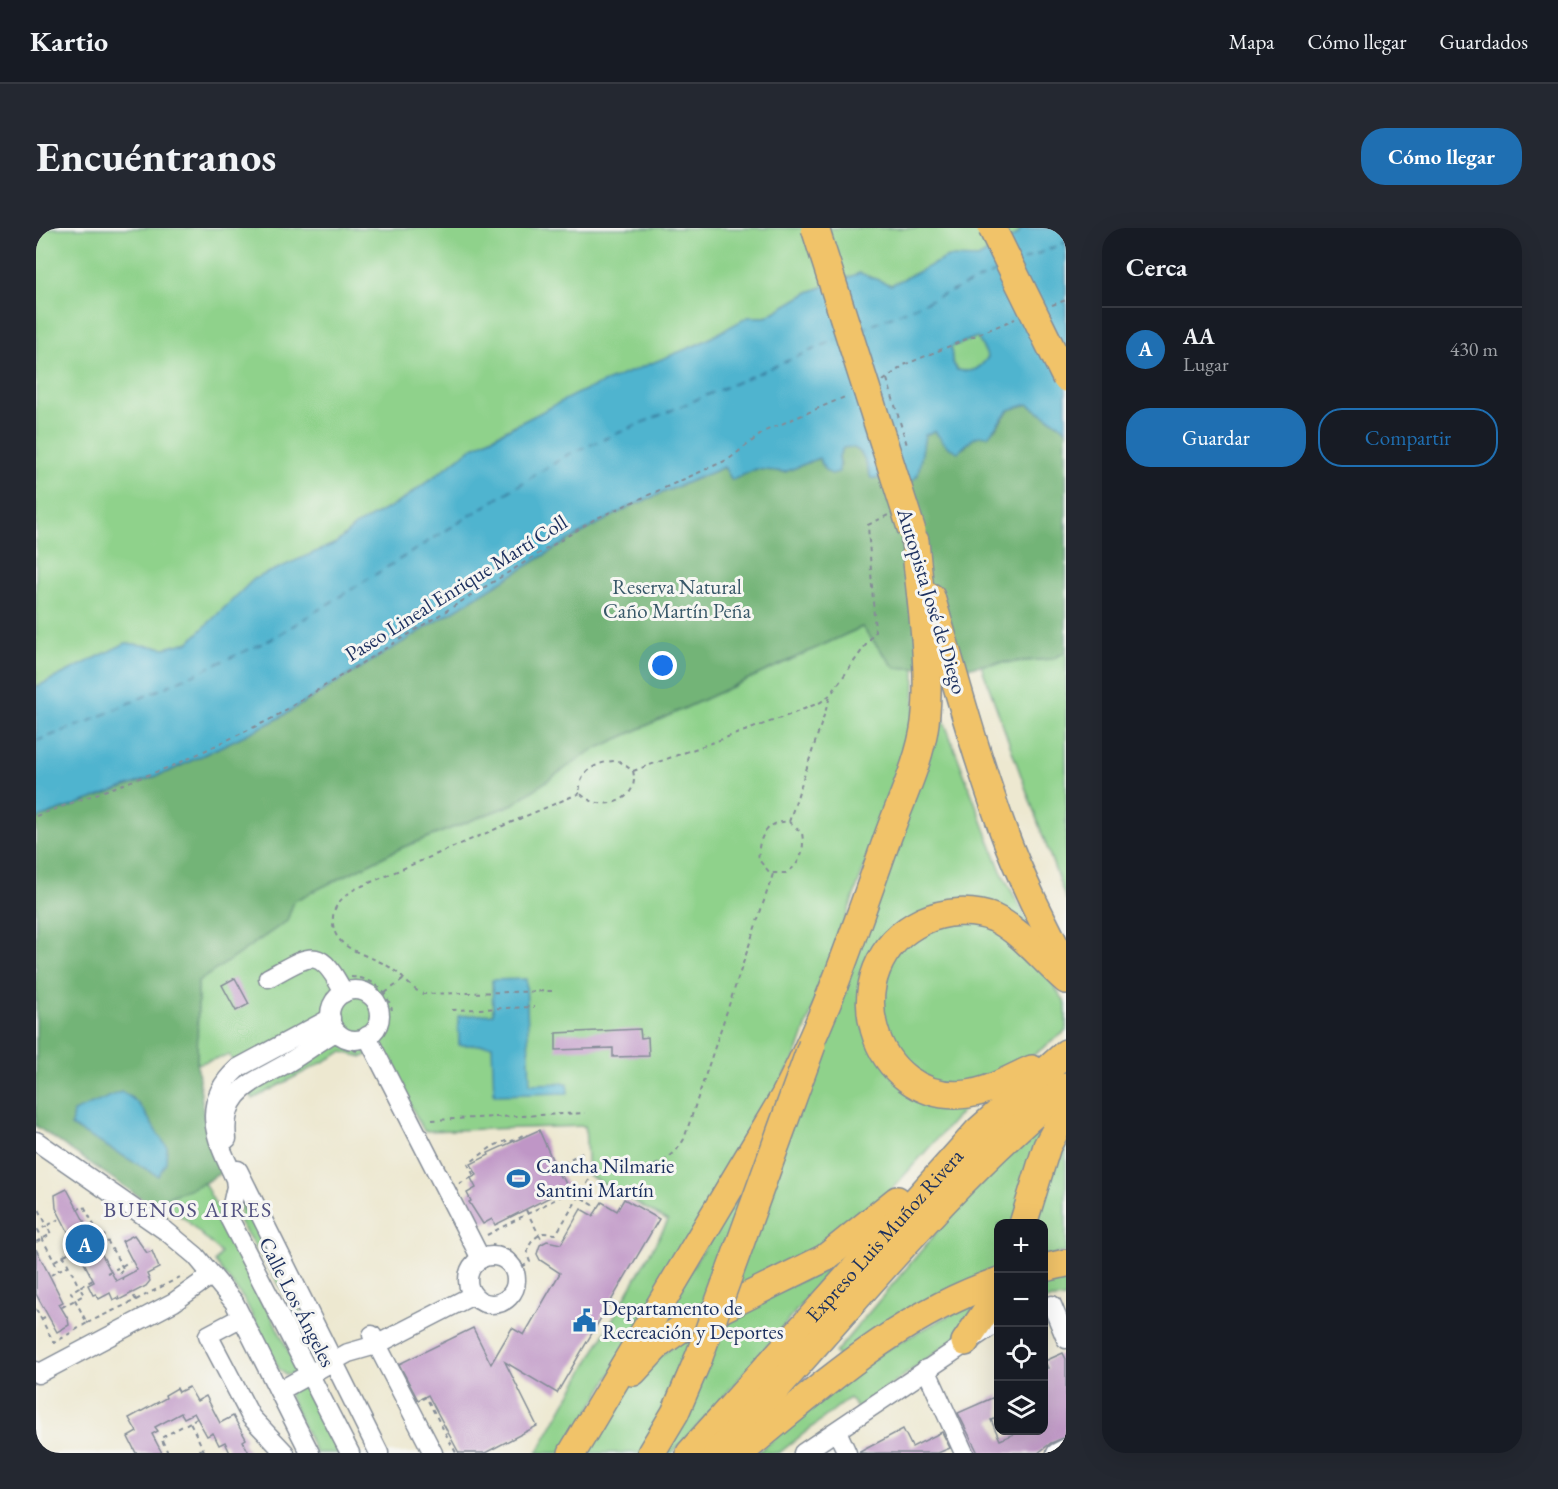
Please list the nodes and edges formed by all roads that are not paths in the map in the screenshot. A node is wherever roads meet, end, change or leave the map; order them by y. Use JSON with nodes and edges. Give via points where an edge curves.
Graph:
{"nodes":[{"id":1,"x":815,"y":228,"type":"edge"},
{"id":2,"x":992,"y":228,"type":"edge"},
{"id":3,"x":1066,"y":378,"type":"edge"},
{"id":4,"x":907,"y":528,"type":"junction"},
{"id":5,"x":1066,"y":967,"type":"edge"},
{"id":6,"x":268,"y":978,"type":"dead end"},
{"id":7,"x":1066,"y":980,"type":"edge"},
{"id":8,"x":341,"y":986,"type":"junction"},
{"id":9,"x":333,"y":1027,"type":"junction"},
{"id":10,"x":365,"y":1044,"type":"junction"},
{"id":11,"x":812,"y":1045,"type":"junction"},
{"id":12,"x":1057,"y":1060,"type":"edge"},
{"id":13,"x":1066,"y":1087,"type":"edge"},
{"id":14,"x":1066,"y":1111,"type":"edge"},
{"id":15,"x":978,"y":1131,"type":"junction"},
{"id":16,"x":36,"y":1141,"type":"edge"},
{"id":17,"x":1025,"y":1219,"type":"edge"},
{"id":18,"x":481,"y":1259,"type":"junction"},
{"id":19,"x":212,"y":1275,"type":"junction"},
{"id":20,"x":994,"y":1283,"type":"edge"},
{"id":21,"x":471,"y":1291,"type":"junction"},
{"id":22,"x":994,"y":1300,"type":"edge"},
{"id":23,"x":1054,"y":1305,"type":"edge"},
{"id":24,"x":242,"y":1317,"type":"junction"},
{"id":25,"x":994,"y":1324,"type":"edge"},
{"id":26,"x":1066,"y":1339,"type":"edge"},
{"id":27,"x":374,"y":1340,"type":"junction"},
{"id":28,"x":965,"y":1342,"type":"junction"},
{"id":29,"x":341,"y":1358,"type":"junction"},
{"id":30,"x":926,"y":1369,"type":"junction"},
{"id":31,"x":36,"y":1371,"type":"edge"},
{"id":32,"x":310,"y":1374,"type":"junction"},
{"id":33,"x":279,"y":1391,"type":"junction"},
{"id":34,"x":837,"y":1431,"type":"junction"},
{"id":35,"x":1066,"y":1448,"type":"edge"},
{"id":36,"x":285,"y":1453,"type":"edge"},
{"id":37,"x":310,"y":1453,"type":"edge"},
{"id":38,"x":350,"y":1453,"type":"edge"},
{"id":39,"x":379,"y":1453,"type":"edge"},
{"id":40,"x":433,"y":1453,"type":"edge"},
{"id":41,"x":572,"y":1453,"type":"edge"},
{"id":42,"x":582,"y":1453,"type":"edge"},
{"id":43,"x":651,"y":1453,"type":"edge"},
{"id":44,"x":690,"y":1453,"type":"edge"},
{"id":45,"x":717,"y":1453,"type":"edge"},
{"id":46,"x":740,"y":1453,"type":"edge"},
{"id":47,"x":803,"y":1453,"type":"edge"},
{"id":48,"x":847,"y":1453,"type":"edge"},
{"id":49,"x":964,"y":1453,"type":"edge"},
{"id":50,"x":1056,"y":1453,"type":"edge"}],
"edges":[{"from":1,"to":4,"type":"highway","name":"Autopista José de Diego","bridge":true},
{"from":2,"to":3,"type":"highway","bridge":true},
{"from":4,"to":5,"type":"highway","name":"Autopista José de Diego","via":[[1003,832]]},
{"from":4,"to":11,"type":"highway","via":[[926,675],[921,739]]},
{"from":6,"to":8,"type":"street","via":[[312,958],[326,963]]},
{"from":7,"to":12,"type":"highway","via":[[1015,932],[984,915],[957,912],[918,923],[890,947],[873,974],[870,1016],[886,1054],[917,1085],[934,1092],[969,1094]]},
{"from":8,"to":9,"type":"street","via":[[333,1004]]},
{"from":8,"to":10,"type":"street","via":[[362,991],[377,1003],[380,1020]]},
{"from":9,"to":10,"type":"street"},
{"from":9,"to":29,"type":"street","name":"Calle Los Ángeles","via":[[332,1034],[247,1084],[230,1106],[226,1130],[228,1150]]},
{"from":9,"to":32,"type":"street","name":"Calle Los Ángeles","via":[[238,1068],[222,1084],[213,1114],[214,1133],[235,1179],[228,1218]]},
{"from":10,"to":18,"type":"street"},
{"from":11,"to":41,"type":"highway","bridge":true,"via":[[756,1148]]},
{"from":11,"to":43,"type":"highway","bridge":true,"via":[[699,1357],[675,1413]]},
{"from":12,"to":15,"type":"highway","name":"Expreso Luis Muñoz Rivera"},
{"from":13,"to":45,"type":"highway","name":"Expreso Luis Muñoz Rivera","via":[[960,1185]]},
{"from":14,"to":17,"type":"highway","via":[[1047,1146]]},
{"from":15,"to":42,"type":"highway","via":[[947,1152],[893,1204],[825,1258],[679,1330],[659,1344],[627,1380]]},
{"from":15,"to":44,"type":"highway","name":"Expreso Luis Muñoz Rivera"},
{"from":16,"to":19,"type":"street","via":[[166,1232]]},
{"from":18,"to":21,"type":"street","via":[[469,1273]]},
{"from":18,"to":21,"type":"street","via":[[494,1256],[506,1260],[514,1271],[516,1284],[509,1296],[497,1303],[484,1302]]},
{"from":19,"to":24,"type":"street"},
{"from":19,"to":31,"type":"street","via":[[174,1302],[38,1374]]},
{"from":20,"to":46,"type":"highway","via":[[953,1298],[886,1336]]},
{"from":21,"to":27,"type":"street"},
{"from":22,"to":28,"type":"highway"},
{"from":23,"to":26,"type":"street"},
{"from":24,"to":33,"type":"street"},
{"from":24,"to":36,"type":"street","via":[[208,1335],[251,1417]]},
{"from":25,"to":28,"type":"street"},
{"from":27,"to":29,"type":"street"},
{"from":27,"to":40,"type":"street"},
{"from":28,"to":30,"type":"street"},
{"from":29,"to":32,"type":"street"},
{"from":29,"to":39,"type":"street","name":"Calle Los Ángeles"},
{"from":30,"to":34,"type":"street"},
{"from":30,"to":49,"type":"street"},
{"from":32,"to":33,"type":"street"},
{"from":32,"to":38,"type":"street","name":"Calle Los Ángeles"},
{"from":33,"to":37,"type":"street"},
{"from":34,"to":47,"type":"street"},
{"from":34,"to":48,"type":"street"},
{"from":35,"to":50,"type":"street"}]}
